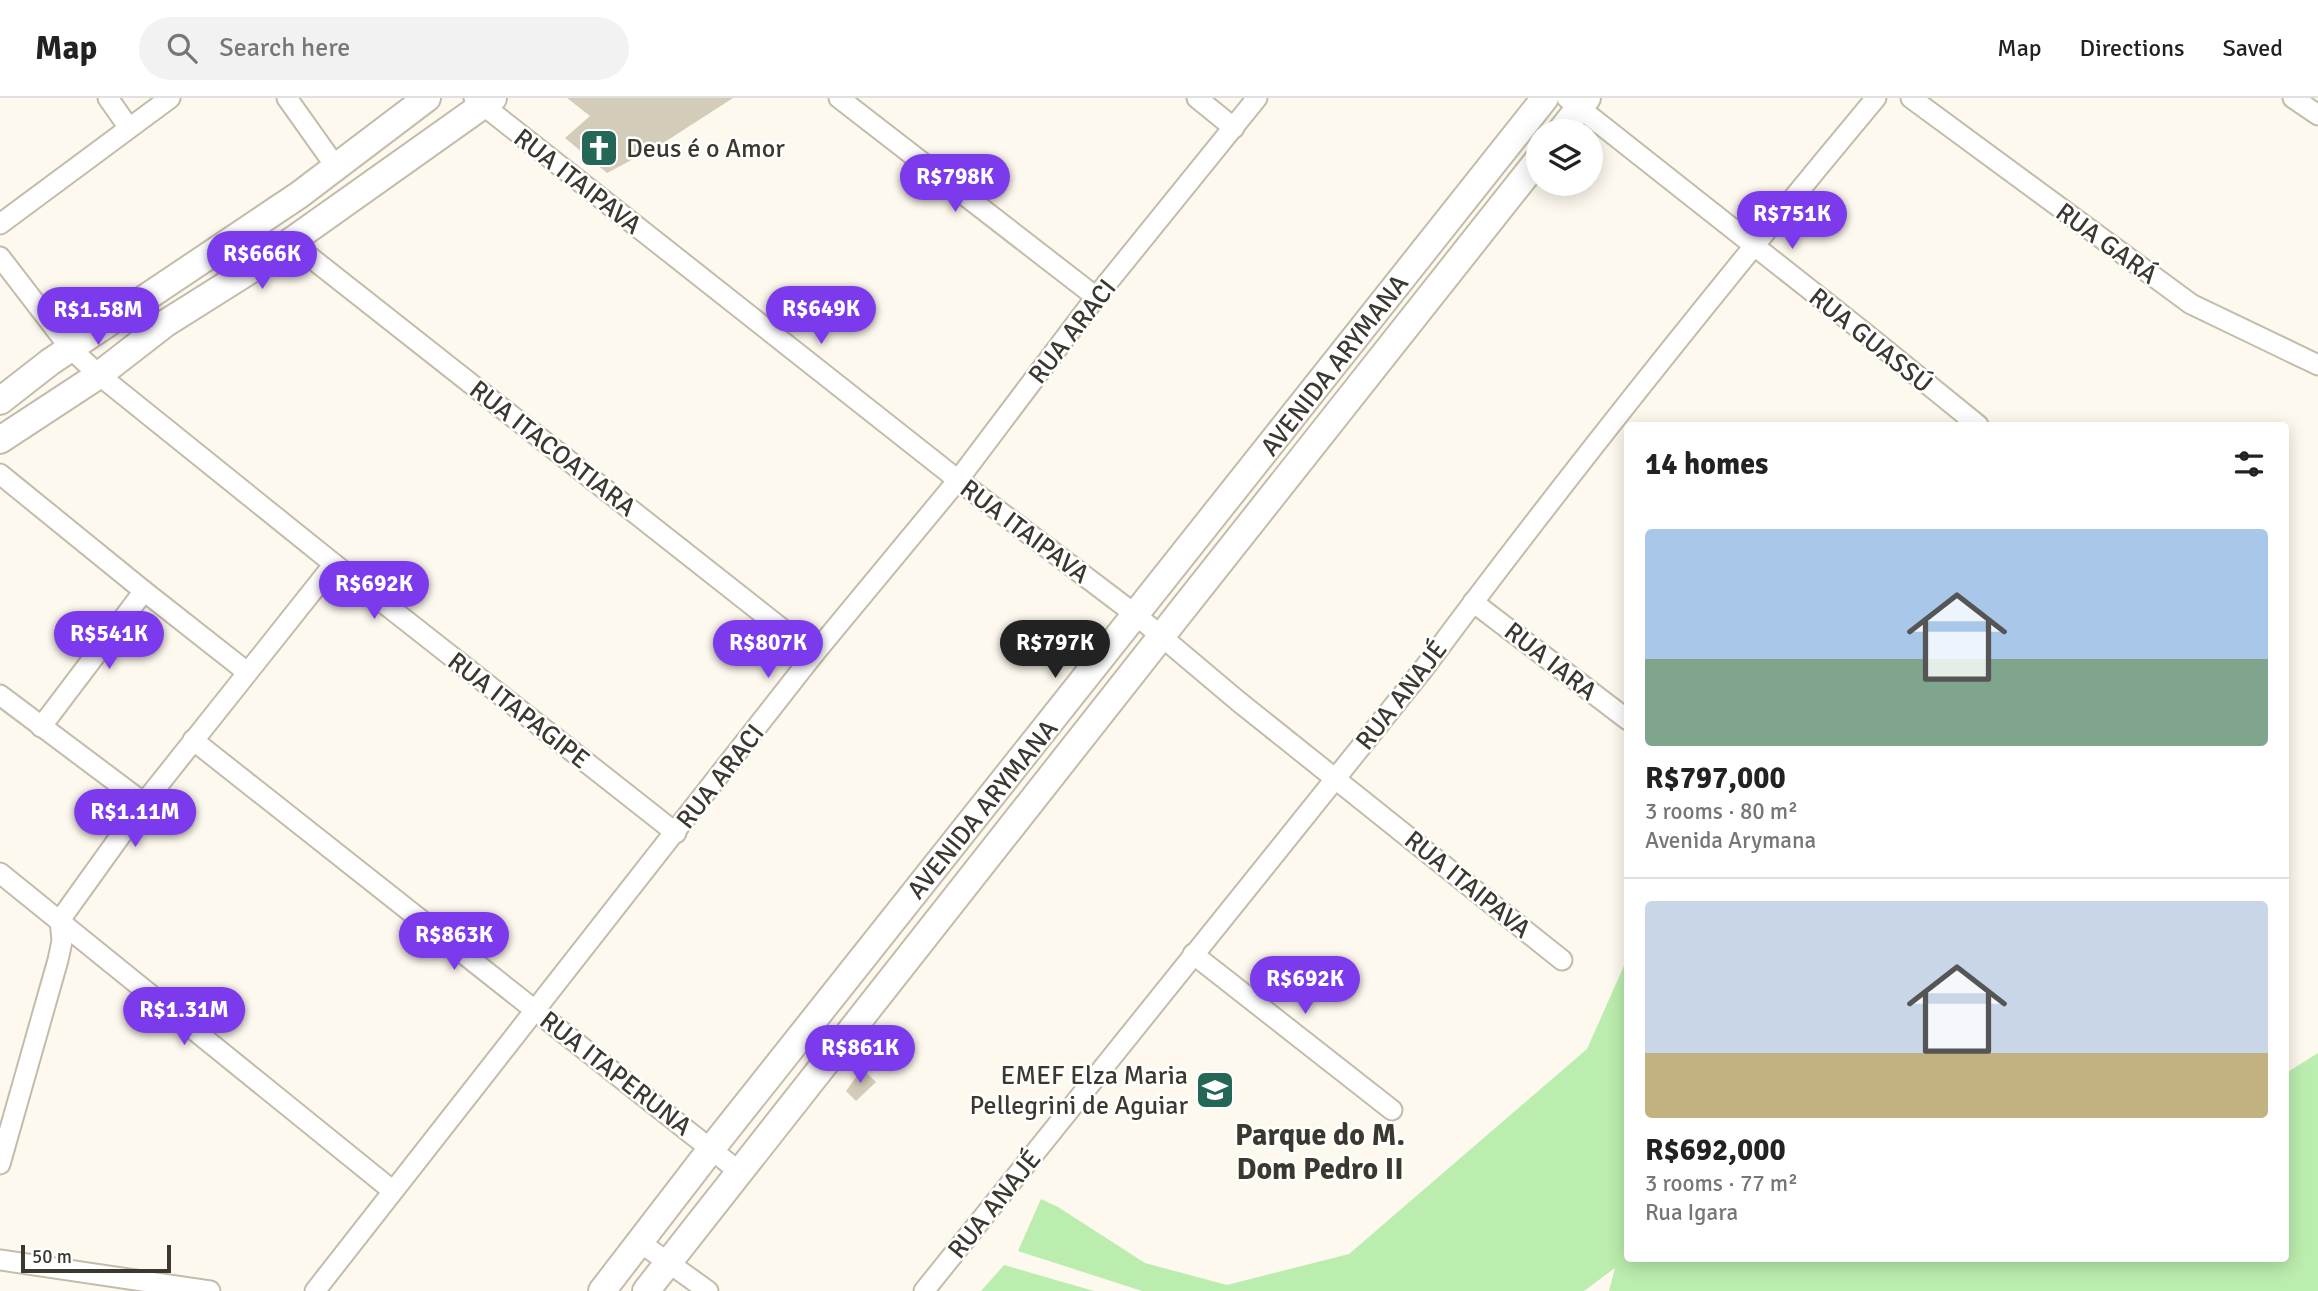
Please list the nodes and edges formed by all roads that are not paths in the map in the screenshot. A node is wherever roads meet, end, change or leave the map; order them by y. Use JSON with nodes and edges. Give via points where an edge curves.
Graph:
{"nodes":[{"id":1,"x":108,"y":98,"type":"edge"},
{"id":2,"x":170,"y":98,"type":"edge"},
{"id":3,"x":287,"y":98,"type":"edge"},
{"id":4,"x":427,"y":98,"type":"edge"},
{"id":5,"x":839,"y":98,"type":"edge"},
{"id":6,"x":1197,"y":98,"type":"edge"},
{"id":7,"x":1257,"y":98,"type":"edge"},
{"id":8,"x":1545,"y":98,"type":"edge"},
{"id":9,"x":1876,"y":98,"type":"edge"},
{"id":10,"x":1911,"y":98,"type":"edge"},
{"id":11,"x":2292,"y":98,"type":"edge"},
{"id":12,"x":483,"y":101,"type":"edge"},
{"id":13,"x":1578,"y":102,"type":"edge"},
{"id":14,"x":2318,"y":115,"type":"edge"},
{"id":15,"x":1568,"y":119,"type":"edge"},
{"id":16,"x":129,"y":128,"type":"junction"},
{"id":17,"x":1234,"y":128,"type":"junction"},
{"id":18,"x":336,"y":167,"type":"junction"},
{"id":19,"x":1526,"y":175,"type":"edge"},
{"id":20,"x":0,"y":224,"type":"edge"},
{"id":21,"x":291,"y":242,"type":"junction"},
{"id":22,"x":1753,"y":247,"type":"junction"},
{"id":23,"x":0,"y":257,"type":"edge"},
{"id":24,"x":1096,"y":298,"type":"junction"},
{"id":25,"x":70,"y":348,"type":"junction"},
{"id":26,"x":2318,"y":365,"type":"edge"},
{"id":27,"x":99,"y":376,"type":"junction"},
{"id":28,"x":0,"y":401,"type":"edge"},
{"id":29,"x":1974,"y":422,"type":"edge"},
{"id":30,"x":1612,"y":424,"type":"junction"},
{"id":31,"x":1624,"y":434,"type":"edge"},
{"id":32,"x":0,"y":440,"type":"edge"},
{"id":33,"x":0,"y":474,"type":"edge"},
{"id":34,"x":958,"y":480,"type":"junction"},
{"id":35,"x":334,"y":564,"type":"junction"},
{"id":36,"x":144,"y":592,"type":"junction"},
{"id":37,"x":1473,"y":602,"type":"junction"},
{"id":38,"x":1136,"y":615,"type":"junction"},
{"id":39,"x":1161,"y":638,"type":"junction"},
{"id":40,"x":814,"y":654,"type":"junction"},
{"id":41,"x":247,"y":672,"type":"junction"},
{"id":42,"x":0,"y":695,"type":"edge"},
{"id":43,"x":1624,"y":717,"type":"edge"},
{"id":44,"x":41,"y":727,"type":"junction"},
{"id":45,"x":193,"y":740,"type":"junction"},
{"id":46,"x":1336,"y":779,"type":"junction"},
{"id":47,"x":144,"y":803,"type":"junction"},
{"id":48,"x":676,"y":832,"type":"junction"},
{"id":49,"x":0,"y":873,"type":"edge"},
{"id":50,"x":60,"y":920,"type":"junction"},
{"id":51,"x":1193,"y":954,"type":"junction"},
{"id":52,"x":1562,"y":960,"type":"dead end"},
{"id":53,"x":534,"y":1010,"type":"junction"},
{"id":54,"x":1392,"y":1110,"type":"dead end"},
{"id":55,"x":712,"y":1148,"type":"junction"},
{"id":56,"x":0,"y":1164,"type":"edge"},
{"id":57,"x":741,"y":1173,"type":"junction"},
{"id":58,"x":393,"y":1191,"type":"junction"},
{"id":59,"x":641,"y":1243,"type":"junction"},
{"id":60,"x":0,"y":1260,"type":"edge"},
{"id":61,"x":669,"y":1262,"type":"junction"},
{"id":62,"x":210,"y":1291,"type":"edge"},
{"id":63,"x":315,"y":1291,"type":"edge"},
{"id":64,"x":602,"y":1291,"type":"edge"},
{"id":65,"x":646,"y":1291,"type":"edge"},
{"id":66,"x":708,"y":1291,"type":"edge"},
{"id":67,"x":924,"y":1291,"type":"edge"}],
"edges":[{"from":1,"to":16,"type":"street"},
{"from":2,"to":16,"type":"street"},
{"from":3,"to":18,"type":"street"},
{"from":4,"to":18,"type":"main road"},
{"from":5,"to":24,"type":"street"},
{"from":6,"to":17,"type":"street"},
{"from":7,"to":17,"type":"street","name":"RUA ARACI"},
{"from":8,"to":38,"type":"main road","name":"AVENIDA ARYMANA"},
{"from":9,"to":22,"type":"street","name":"RUA ANAJÉ"},
{"from":10,"to":26,"type":"street","name":"RUA GARÁ","via":[[2191,304]]},
{"from":11,"to":14,"type":"street"},
{"from":12,"to":21,"type":"main road"},
{"from":12,"to":34,"type":"street","name":"RUA ITAIPAVA"},
{"from":13,"to":15,"type":"main road"},
{"from":13,"to":22,"type":"street","name":"RUA GUASSÚ"},
{"from":16,"to":20,"type":"street"},
{"from":17,"to":24,"type":"street","name":"RUA ARACI"},
{"from":18,"to":25,"type":"main road"},
{"from":19,"to":39,"type":"main road","name":"AVENIDA ARYMANA"},
{"from":21,"to":27,"type":"main road","via":[[166,323]]},
{"from":21,"to":40,"type":"street","name":"RUA ITACOATIARA"},
{"from":22,"to":29,"type":"street","name":"RUA GUASSÚ"},
{"from":22,"to":30,"type":"street","name":"RUA ANAJÉ"},
{"from":23,"to":25,"type":"street","name":"RUA ITAPAGIPE"},
{"from":24,"to":34,"type":"street","name":"RUA ARACI"},
{"from":25,"to":27,"type":"street","name":"RUA ITAPAGIPE"},
{"from":25,"to":28,"type":"main road"},
{"from":27,"to":32,"type":"main road"},
{"from":27,"to":35,"type":"street","name":"RUA ITAPAGIPE"},
{"from":30,"to":31,"type":"street"},
{"from":30,"to":37,"type":"street","name":"RUA ANAJÉ"},
{"from":33,"to":36,"type":"street"},
{"from":34,"to":38,"type":"street","name":"RUA ITAIPAVA"},
{"from":34,"to":40,"type":"street","name":"RUA ARACI"},
{"from":35,"to":41,"type":"street"},
{"from":35,"to":48,"type":"street","name":"RUA ITAPAGIPE"},
{"from":36,"to":41,"type":"street"},
{"from":36,"to":44,"type":"street"},
{"from":37,"to":43,"type":"street","name":"RUA IARA"},
{"from":37,"to":46,"type":"street","name":"RUA ANAJÉ"},
{"from":38,"to":39,"type":"street","name":"RUA ITAIPAVA"},
{"from":38,"to":55,"type":"main road","name":"AVENIDA ARYMANA"},
{"from":39,"to":46,"type":"street","name":"RUA ITAIPAVA"},
{"from":39,"to":57,"type":"main road","name":"AVENIDA ARYMANA"},
{"from":40,"to":48,"type":"street","name":"RUA ARACI"},
{"from":41,"to":45,"type":"street"},
{"from":42,"to":44,"type":"street"},
{"from":44,"to":47,"type":"street"},
{"from":45,"to":47,"type":"street"},
{"from":45,"to":53,"type":"street","name":"RUA ITAPERUNA"},
{"from":46,"to":51,"type":"street","name":"RUA ANAJÉ"},
{"from":46,"to":52,"type":"street","name":"RUA ITAIPAVA"},
{"from":47,"to":50,"type":"street"},
{"from":48,"to":53,"type":"street","name":"RUA ARACI"},
{"from":49,"to":50,"type":"street"},
{"from":50,"to":56,"type":"street","via":[[58,960]]},
{"from":50,"to":58,"type":"street"},
{"from":51,"to":54,"type":"street"},
{"from":51,"to":67,"type":"street","name":"RUA ANAJÉ"},
{"from":53,"to":55,"type":"street","name":"RUA ITAPERUNA"},
{"from":53,"to":58,"type":"street","name":"RUA ARACI"},
{"from":55,"to":57,"type":"street","name":"RUA ITAPERUNA"},
{"from":55,"to":59,"type":"main road","name":"AVENIDA ARYMANA"},
{"from":57,"to":61,"type":"main road","name":"AVENIDA ARYMANA"},
{"from":58,"to":63,"type":"street","name":"RUA ARACI"},
{"from":59,"to":61,"type":"street"},
{"from":59,"to":64,"type":"main road","name":"AVENIDA ARYMANA"},
{"from":60,"to":62,"type":"street"},
{"from":61,"to":65,"type":"main road","name":"AVENIDA ARYMANA"},
{"from":61,"to":66,"type":"street"}]}
